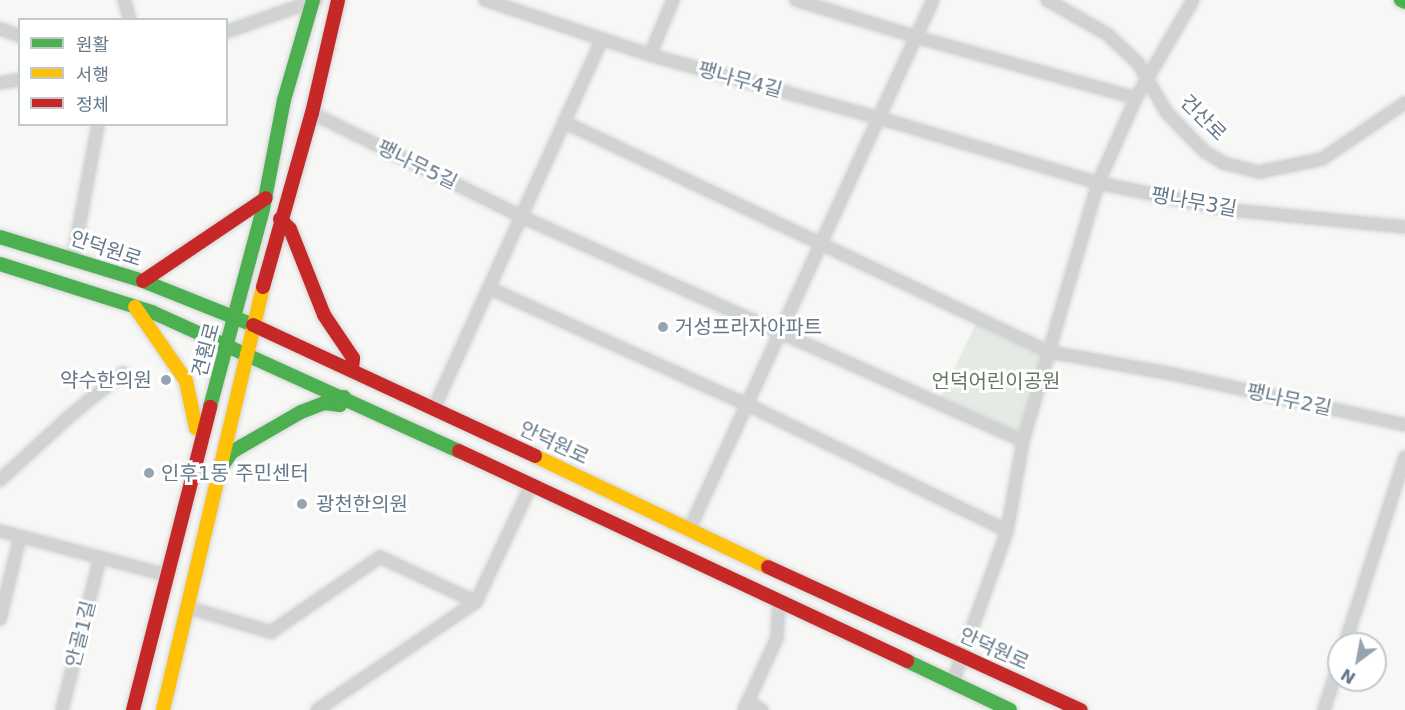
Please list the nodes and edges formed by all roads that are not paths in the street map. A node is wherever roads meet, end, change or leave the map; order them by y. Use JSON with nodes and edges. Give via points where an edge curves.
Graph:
{"nodes":[{"id":1,"x":124,"y":0,"type":"edge"},
{"id":2,"x":338,"y":0,"type":"edge"},
{"id":3,"x":485,"y":0,"type":"edge"},
{"id":4,"x":673,"y":0,"type":"edge"},
{"id":5,"x":796,"y":0,"type":"edge"},
{"id":6,"x":933,"y":0,"type":"edge"},
{"id":7,"x":1047,"y":0,"type":"edge"},
{"id":8,"x":1193,"y":0,"type":"edge"},
{"id":9,"x":1401,"y":0,"type":"edge"},
{"id":10,"x":314,"y":1,"type":"edge"},
{"id":11,"x":1405,"y":2,"type":"edge"},
{"id":12,"x":129,"y":18,"type":"edge"},
{"id":13,"x":0,"y":29,"type":"edge"},
{"id":14,"x":228,"y":31,"type":"edge"},
{"id":15,"x":18,"y":35,"type":"edge"},
{"id":16,"x":916,"y":38,"type":"junction"},
{"id":17,"x":602,"y":39,"type":"junction"},
{"id":18,"x":650,"y":55,"type":"junction"},
{"id":19,"x":1147,"y":79,"type":"junction"},
{"id":20,"x":18,"y":80,"type":"edge"},
{"id":21,"x":0,"y":82,"type":"edge"},
{"id":22,"x":1136,"y":98,"type":"junction"},
{"id":23,"x":1405,"y":103,"type":"edge"},
{"id":24,"x":312,"y":113,"type":"junction"},
{"id":25,"x":879,"y":118,"type":"junction"},
{"id":26,"x":564,"y":122,"type":"junction"},
{"id":27,"x":98,"y":126,"type":"edge"},
{"id":28,"x":1018,"y":160,"type":"joint"},
{"id":29,"x":1098,"y":183,"type":"junction"},
{"id":30,"x":266,"y":198,"type":"junction"},
{"id":31,"x":522,"y":217,"type":"junction"},
{"id":32,"x":280,"y":219,"type":"junction"},
{"id":33,"x":1405,"y":227,"type":"edge"},
{"id":34,"x":0,"y":237,"type":"edge"},
{"id":35,"x":820,"y":244,"type":"junction"},
{"id":36,"x":74,"y":259,"type":"junction"},
{"id":37,"x":0,"y":264,"type":"edge"},
{"id":38,"x":143,"y":281,"type":"junction"},
{"id":39,"x":490,"y":289,"type":"junction"},
{"id":40,"x":135,"y":307,"type":"junction"},
{"id":41,"x":235,"y":317,"type":"junction"},
{"id":42,"x":253,"y":326,"type":"junction"},
{"id":43,"x":779,"y":332,"type":"junction"},
{"id":44,"x":227,"y":346,"type":"junction"},
{"id":45,"x":1049,"y":352,"type":"junction"},
{"id":46,"x":246,"y":355,"type":"junction"},
{"id":47,"x":352,"y":369,"type":"junction"},
{"id":48,"x":123,"y":373,"type":"dead end"},
{"id":49,"x":344,"y":397,"type":"junction"},
{"id":50,"x":746,"y":404,"type":"junction"},
{"id":51,"x":434,"y":408,"type":"junction"},
{"id":52,"x":1405,"y":425,"type":"edge"},
{"id":53,"x":205,"y":431,"type":"junction"},
{"id":54,"x":1023,"y":441,"type":"junction"},
{"id":55,"x":1405,"y":457,"type":"edge"},
{"id":56,"x":217,"y":473,"type":"junction"},
{"id":57,"x":0,"y":480,"type":"edge"},
{"id":58,"x":531,"y":485,"type":"junction"},
{"id":59,"x":690,"y":528,"type":"junction"},
{"id":60,"x":0,"y":531,"type":"edge"},
{"id":61,"x":1007,"y":531,"type":"junction"},
{"id":62,"x":20,"y":537,"type":"junction"},
{"id":63,"x":100,"y":558,"type":"junction"},
{"id":64,"x":166,"y":575,"type":"junction"},
{"id":65,"x":779,"y":601,"type":"junction"},
{"id":66,"x":476,"y":602,"type":"junction"},
{"id":67,"x":186,"y":607,"type":"junction"},
{"id":68,"x":0,"y":620,"type":"edge"},
{"id":69,"x":1349,"y":632,"type":"edge"},
{"id":70,"x":963,"y":657,"type":"junction"},
{"id":71,"x":952,"y":684,"type":"junction"},
{"id":72,"x":1330,"y":692,"type":"edge"},
{"id":73,"x":745,"y":706,"type":"edge"},
{"id":74,"x":62,"y":710,"type":"edge"},
{"id":75,"x":133,"y":710,"type":"edge"},
{"id":76,"x":163,"y":710,"type":"edge"},
{"id":77,"x":317,"y":710,"type":"edge"},
{"id":78,"x":762,"y":710,"type":"edge"},
{"id":79,"x":1010,"y":710,"type":"edge"},
{"id":80,"x":1081,"y":710,"type":"edge"},
{"id":81,"x":1324,"y":710,"type":"edge"}],
"edges":[{"from":1,"to":12,"type":"street"},
{"from":2,"to":24,"type":"street","name":"견훤로"},
{"from":3,"to":17,"type":"street","name":"팽나무4길"},
{"from":4,"to":18,"type":"street"},
{"from":5,"to":16,"type":"street"},
{"from":6,"to":16,"type":"street"},
{"from":7,"to":19,"type":"street","via":[[1107,34],[1138,63]]},
{"from":8,"to":19,"type":"street"},
{"from":9,"to":11,"type":"street"},
{"from":10,"to":14,"type":"street"},
{"from":10,"to":30,"type":"street","name":"견훤로","via":[[285,100]]},
{"from":13,"to":15,"type":"street"},
{"from":16,"to":22,"type":"street"},
{"from":16,"to":25,"type":"street"},
{"from":17,"to":18,"type":"street","name":"팽나무4길"},
{"from":17,"to":26,"type":"street"},
{"from":18,"to":25,"type":"street","name":"팽나무4길"},
{"from":19,"to":22,"type":"street"},
{"from":19,"to":23,"type":"street","name":"건산로","via":[[1167,113],[1204,151],[1223,163],[1258,172],[1322,159]]},
{"from":20,"to":21,"type":"street"},
{"from":22,"to":29,"type":"street"},
{"from":24,"to":31,"type":"street","name":"팽나무5길"},
{"from":24,"to":32,"type":"street","name":"견훤로"},
{"from":25,"to":28,"type":"street","name":"팽나무4길"},
{"from":25,"to":35,"type":"street"},
{"from":26,"to":31,"type":"street"},
{"from":26,"to":35,"type":"street"},
{"from":27,"to":36,"type":"street"},
{"from":28,"to":29,"type":"street","name":"팽나무3길"},
{"from":29,"to":33,"type":"street","name":"팽나무3길","via":[[1231,210]]},
{"from":29,"to":45,"type":"street"},
{"from":30,"to":38,"type":"street"},
{"from":30,"to":41,"type":"street","name":"견훤로"},
{"from":31,"to":39,"type":"street"},
{"from":31,"to":43,"type":"street","name":"팽나무5길"},
{"from":32,"to":42,"type":"street","name":"견훤로"},
{"from":32,"to":47,"type":"street","via":[[290,229],[324,315],[353,358]]},
{"from":34,"to":36,"type":"street","name":"안덕원로"},
{"from":35,"to":43,"type":"street"},
{"from":35,"to":45,"type":"street"},
{"from":36,"to":38,"type":"street","name":"안덕원로"},
{"from":37,"to":40,"type":"street"},
{"from":38,"to":41,"type":"street","name":"안덕원로"},
{"from":39,"to":50,"type":"street"},
{"from":39,"to":51,"type":"street"},
{"from":40,"to":44,"type":"street"},
{"from":40,"to":53,"type":"street","via":[[186,381],[196,428]]},
{"from":41,"to":42,"type":"street","name":"안덕원로"},
{"from":41,"to":44,"type":"street","name":"견훤로"},
{"from":42,"to":46,"type":"street","name":"견훤로"},
{"from":42,"to":47,"type":"street","name":"안덕원로"},
{"from":43,"to":50,"type":"street"},
{"from":43,"to":54,"type":"street"},
{"from":44,"to":46,"type":"street"},
{"from":44,"to":53,"type":"street","name":"견훤로"},
{"from":45,"to":52,"type":"street","name":"팽나무2길","via":[[1172,374]]},
{"from":45,"to":54,"type":"street"},
{"from":46,"to":49,"type":"street"},
{"from":46,"to":56,"type":"street","name":"견훤로"},
{"from":47,"to":51,"type":"street","name":"안덕원로"},
{"from":48,"to":57,"type":"street"},
{"from":49,"to":56,"type":"street","via":[[340,405],[324,404],[301,412],[242,446],[232,452]]},
{"from":49,"to":58,"type":"street"},
{"from":50,"to":59,"type":"street"},
{"from":50,"to":61,"type":"street"},
{"from":51,"to":59,"type":"street","name":"안덕원로"},
{"from":53,"to":64,"type":"street","name":"견훤로"},
{"from":54,"to":61,"type":"street"},
{"from":55,"to":69,"type":"street"},
{"from":56,"to":67,"type":"street","name":"견훤로"},
{"from":58,"to":65,"type":"street"},
{"from":58,"to":66,"type":"street"},
{"from":59,"to":70,"type":"street","name":"안덕원로"},
{"from":60,"to":62,"type":"street"},
{"from":61,"to":70,"type":"street"},
{"from":62,"to":63,"type":"street"},
{"from":62,"to":68,"type":"street"},
{"from":63,"to":64,"type":"street"},
{"from":63,"to":74,"type":"street","name":"안골1길"},
{"from":64,"to":75,"type":"street","name":"견훤로"},
{"from":65,"to":71,"type":"street"},
{"from":65,"to":73,"type":"street","via":[[777,638]]},
{"from":66,"to":67,"type":"street","via":[[380,557],[271,632]]},
{"from":66,"to":77,"type":"street"},
{"from":67,"to":76,"type":"street","name":"견훤로"},
{"from":70,"to":71,"type":"street"},
{"from":70,"to":80,"type":"street","name":"안덕원로"},
{"from":71,"to":79,"type":"street"},
{"from":72,"to":81,"type":"street"},
{"from":73,"to":78,"type":"street"}]}
